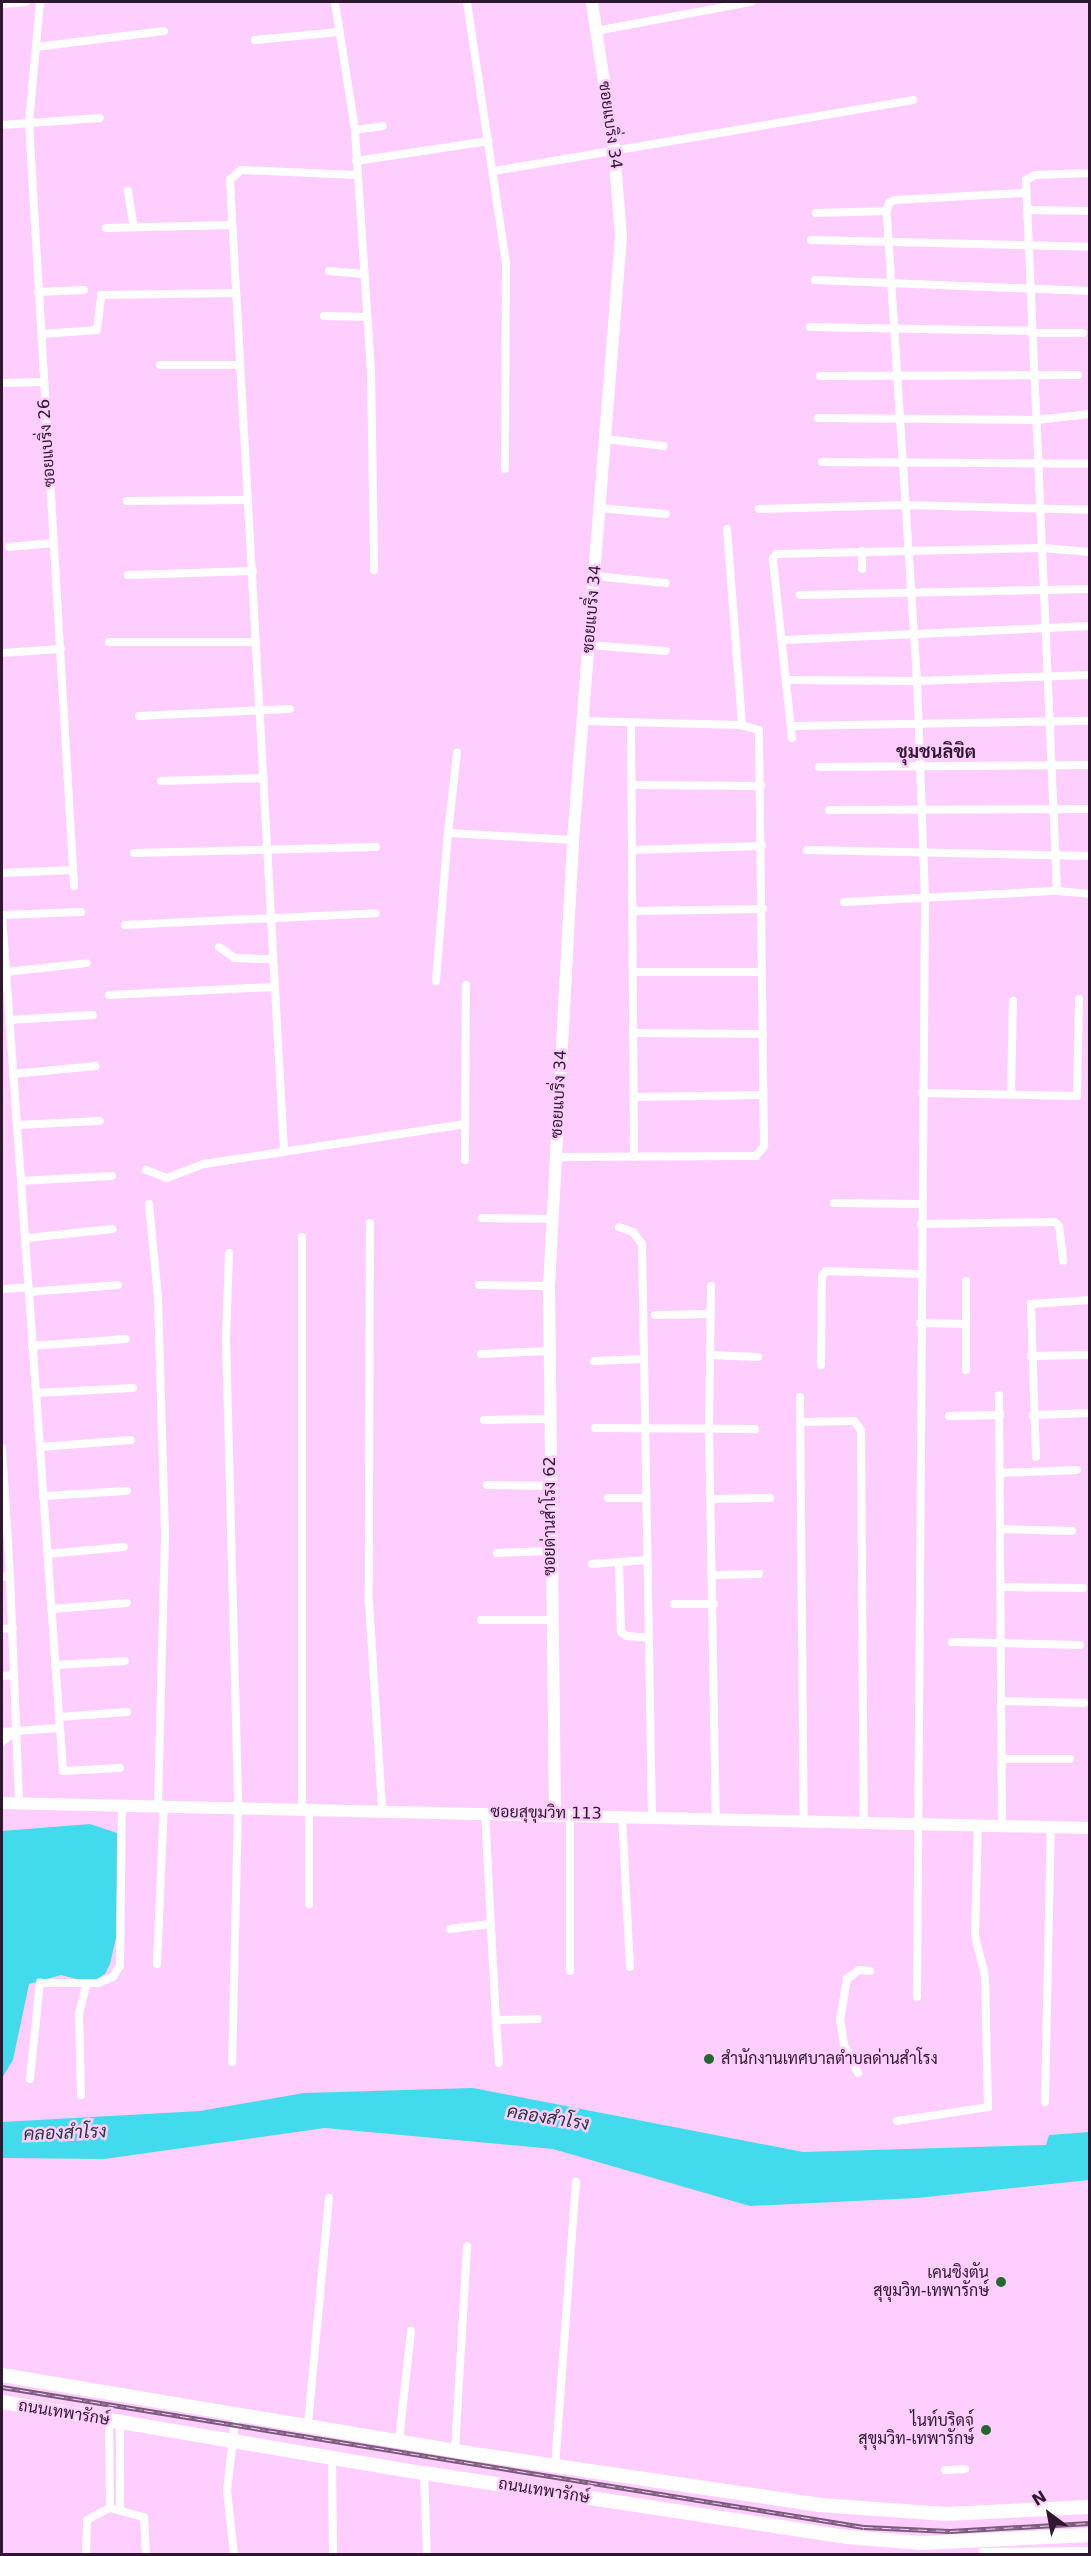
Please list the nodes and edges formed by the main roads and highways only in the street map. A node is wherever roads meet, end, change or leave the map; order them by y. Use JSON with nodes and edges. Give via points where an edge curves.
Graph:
{"nodes":[{"id":1,"x":2,"y":2376,"type":"edge"},
{"id":2,"x":2,"y":2402,"type":"edge"},
{"id":3,"x":1089,"y":2507,"type":"edge"},
{"id":4,"x":1089,"y":2535,"type":"edge"},
{"id":5,"x":983,"y":2549,"type":"edge"}],
"edges":[{"from":1,"to":3,"type":"main road","name":"ถนนเทพารักษ์","via":[[555,2466],[882,2512],[946,2514]]},
{"from":2,"to":5,"type":"main road","name":"ถนนเทพารักษ์","via":[[424,2473],[856,2538]]},
{"from":4,"to":5,"type":"main road","name":"ถนนเทพารักษ์"}]}
